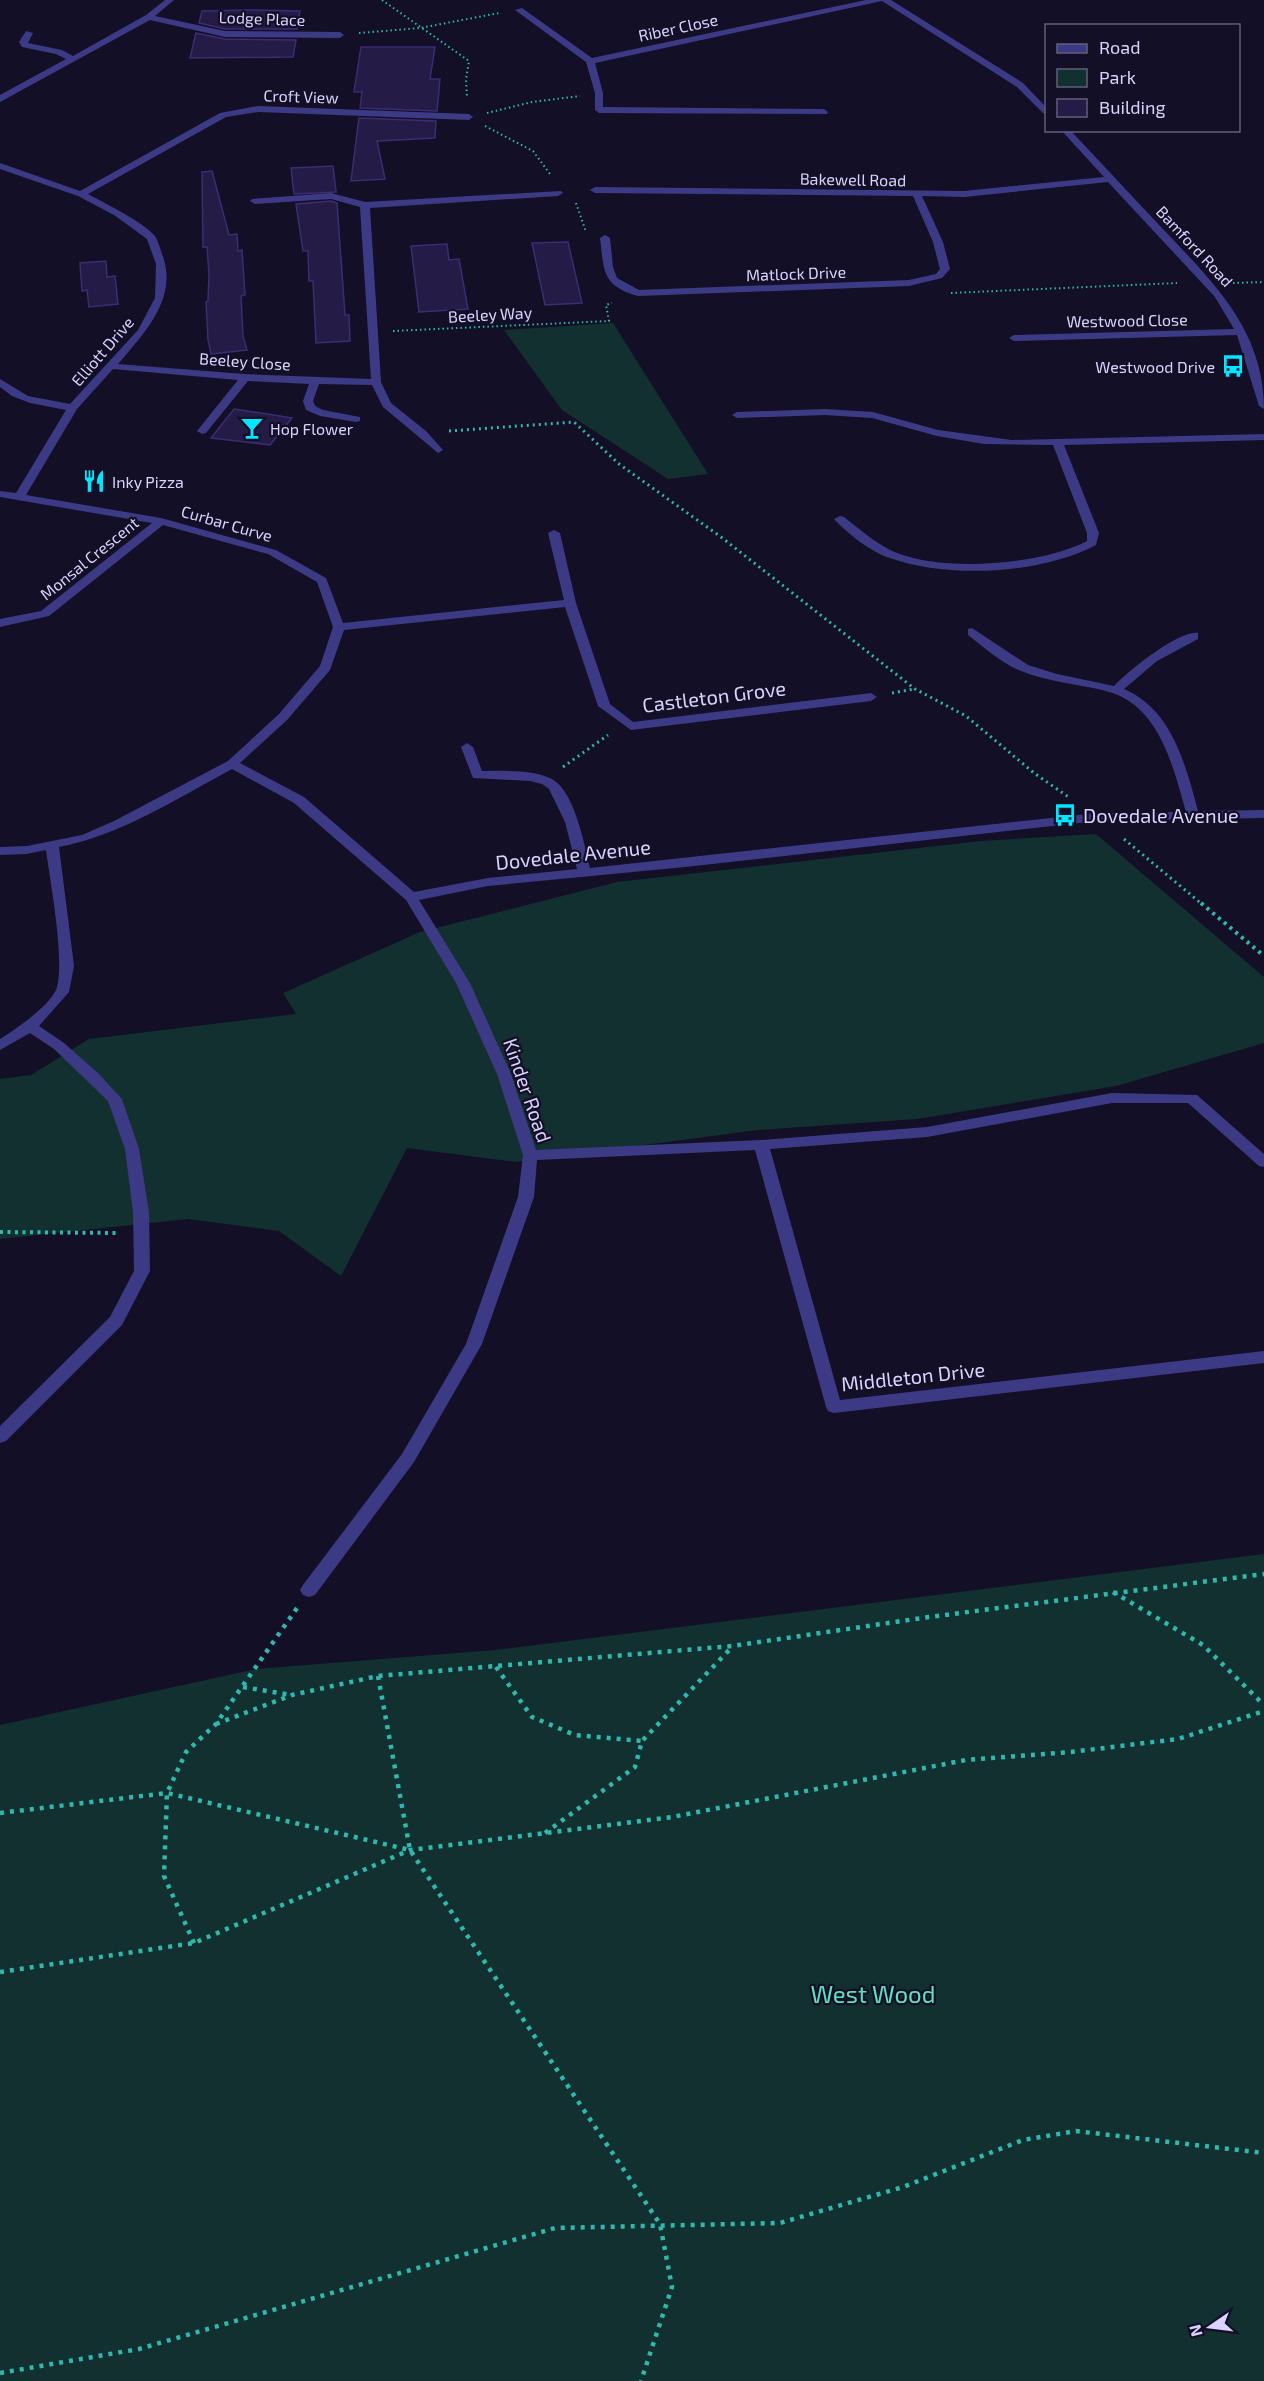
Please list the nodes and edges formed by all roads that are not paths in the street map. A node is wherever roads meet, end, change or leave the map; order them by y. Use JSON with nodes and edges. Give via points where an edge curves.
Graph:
{"nodes":[{"id":1,"x":170,"y":0,"type":"edge"},
{"id":2,"x":878,"y":0,"type":"edge"},
{"id":3,"x":885,"y":0,"type":"edge"},
{"id":4,"x":541,"y":11,"type":"dead end"},
{"id":5,"x":149,"y":17,"type":"junction"},
{"id":6,"x":29,"y":33,"type":"dead end"},
{"id":7,"x":340,"y":35,"type":"road end"},
{"id":8,"x":73,"y":59,"type":"junction"},
{"id":9,"x":590,"y":61,"type":"junction"},
{"id":10,"x":0,"y":99,"type":"edge"},
{"id":11,"x":1045,"y":109,"type":"edge"},
{"id":12,"x":824,"y":112,"type":"dead end"},
{"id":13,"x":469,"y":117,"type":"road end"},
{"id":14,"x":1067,"y":132,"type":"edge"},
{"id":15,"x":0,"y":165,"type":"edge"},
{"id":16,"x":1110,"y":179,"type":"junction"},
{"id":17,"x":595,"y":190,"type":"dead end"},
{"id":18,"x":558,"y":193,"type":"dead end"},
{"id":19,"x":81,"y":194,"type":"junction"},
{"id":20,"x":917,"y":195,"type":"junction"},
{"id":21,"x":255,"y":201,"type":"dead end"},
{"id":22,"x":365,"y":205,"type":"junction"},
{"id":23,"x":605,"y":238,"type":"road end"},
{"id":24,"x":1242,"y":332,"type":"junction"},
{"id":25,"x":1014,"y":338,"type":"dead end"},
{"id":26,"x":112,"y":366,"type":"junction"},
{"id":27,"x":245,"y":378,"type":"junction"},
{"id":28,"x":0,"y":382,"type":"edge"},
{"id":29,"x":315,"y":382,"type":"junction"},
{"id":30,"x":376,"y":382,"type":"junction"},
{"id":31,"x":73,"y":406,"type":"junction"},
{"id":32,"x":1264,"y":406,"type":"edge"},
{"id":33,"x":737,"y":415,"type":"dead end"},
{"id":34,"x":356,"y":419,"type":"dead end"},
{"id":35,"x":202,"y":431,"type":"dead end"},
{"id":36,"x":1264,"y":437,"type":"edge"},
{"id":37,"x":1057,"y":442,"type":"junction"},
{"id":38,"x":438,"y":450,"type":"dead end"},
{"id":39,"x":0,"y":494,"type":"edge"},
{"id":40,"x":20,"y":496,"type":"junction"},
{"id":41,"x":840,"y":519,"type":"dead end"},
{"id":42,"x":161,"y":521,"type":"junction"},
{"id":43,"x":554,"y":533,"type":"dead end"},
{"id":44,"x":570,"y":603,"type":"junction"},
{"id":45,"x":0,"y":623,"type":"edge"},
{"id":46,"x":339,"y":627,"type":"junction"},
{"id":47,"x":972,"y":632,"type":"dead end"},
{"id":48,"x":1194,"y":636,"type":"dead end"},
{"id":49,"x":1117,"y":690,"type":"junction"},
{"id":50,"x":871,"y":697,"type":"dead end"},
{"id":51,"x":467,"y":747,"type":"dead end"},
{"id":52,"x":232,"y":764,"type":"junction"},
{"id":53,"x":1264,"y":814,"type":"edge"},
{"id":54,"x":1193,"y":815,"type":"junction"},
{"id":55,"x":52,"y":847,"type":"junction"},
{"id":56,"x":0,"y":851,"type":"edge"},
{"id":57,"x":585,"y":873,"type":"junction"},
{"id":58,"x":411,"y":897,"type":"junction"},
{"id":59,"x":30,"y":1027,"type":"junction"},
{"id":60,"x":0,"y":1045,"type":"edge"},
{"id":61,"x":761,"y":1145,"type":"junction"},
{"id":62,"x":530,"y":1155,"type":"junction"},
{"id":63,"x":1264,"y":1162,"type":"edge"},
{"id":64,"x":1264,"y":1357,"type":"edge"},
{"id":65,"x":0,"y":1437,"type":"edge"},
{"id":66,"x":309,"y":1590,"type":"road end"}],
"edges":[{"from":1,"to":5,"type":"street"},
{"from":2,"to":9,"type":"street","name":"Riber Close"},
{"from":3,"to":11,"type":"street","via":[[1020,85]]},
{"from":4,"to":9,"type":"street","via":[[522,12]]},
{"from":5,"to":7,"type":"street","name":"Lodge Place","via":[[225,34]]},
{"from":5,"to":8,"type":"street"},
{"from":6,"to":8,"type":"street","via":[[25,45]]},
{"from":8,"to":10,"type":"street"},
{"from":9,"to":12,"type":"street","via":[[599,93],[599,110]]},
{"from":13,"to":19,"type":"street","name":"Croft View","via":[[258,109],[223,115]]},
{"from":14,"to":16,"type":"street","name":"Bamford Road"},
{"from":15,"to":19,"type":"street","name":"Elliott Drive"},
{"from":16,"to":20,"type":"street","name":"Bakewell Road","via":[[1004,191]]},
{"from":16,"to":24,"type":"street","name":"Bamford Road","via":[[1207,283]]},
{"from":17,"to":20,"type":"street","name":"Bakewell Road"},
{"from":18,"to":22,"type":"street"},
{"from":19,"to":26,"type":"street","name":"Elliott Drive","via":[[117,213],[151,238],[161,264],[160,298],[142,331]]},
{"from":20,"to":23,"type":"street","name":"Matlock Drive","via":[[939,242],[945,269],[939,276],[909,283],[638,293],[611,279]]},
{"from":21,"to":22,"type":"street","via":[[331,196]]},
{"from":22,"to":30,"type":"street"},
{"from":24,"to":25,"type":"street","name":"Westwood Close"},
{"from":24,"to":32,"type":"street","name":"Bamford Road"},
{"from":26,"to":27,"type":"street","name":"Beeley Close"},
{"from":26,"to":31,"type":"street","name":"Elliott Drive"},
{"from":27,"to":29,"type":"street","name":"Beeley Close"},
{"from":27,"to":35,"type":"street"},
{"from":28,"to":31,"type":"street","via":[[25,400]]},
{"from":29,"to":30,"type":"street","name":"Beeley Close"},
{"from":29,"to":34,"type":"street","via":[[308,401],[310,408]]},
{"from":30,"to":38,"type":"street","via":[[387,405]]},
{"from":31,"to":40,"type":"street","name":"Elliott Drive"},
{"from":33,"to":37,"type":"street","via":[[853,413],[973,440]]},
{"from":36,"to":37,"type":"street"},
{"from":37,"to":41,"type":"street","via":[[1093,533],[1092,543],[1082,551],[1063,557],[972,566],[918,563],[885,551]]},
{"from":39,"to":40,"type":"street","name":"Curbar Curve"},
{"from":40,"to":42,"type":"street","name":"Curbar Curve"},
{"from":42,"to":45,"type":"street","name":"Monsal Crescent","via":[[45,614]]},
{"from":42,"to":46,"type":"street","name":"Curbar Curve","via":[[272,552],[322,580]]},
{"from":43,"to":44,"type":"street","name":"Castleton Grove"},
{"from":44,"to":46,"type":"street"},
{"from":44,"to":50,"type":"street","name":"Castleton Grove","via":[[604,706],[631,726]]},
{"from":46,"to":52,"type":"street","via":[[326,667],[283,717]]},
{"from":47,"to":49,"type":"street","via":[[1023,668]]},
{"from":48,"to":49,"type":"street","via":[[1133,671]]},
{"from":49,"to":54,"type":"street","via":[[1145,708],[1165,733],[1178,758]]},
{"from":51,"to":57,"type":"street","via":[[477,775],[544,781],[561,794]]},
{"from":52,"to":55,"type":"street","via":[[119,824]]},
{"from":52,"to":58,"type":"street","name":"Kinder Road","via":[[299,800]]},
{"from":53,"to":54,"type":"street"},
{"from":54,"to":57,"type":"street","name":"Dovedale Avenue","via":[[1097,817]]},
{"from":55,"to":56,"type":"street"},
{"from":55,"to":59,"type":"street","via":[[68,966],[62,992]]},
{"from":57,"to":58,"type":"street","name":"Dovedale Avenue","via":[[488,882]]},
{"from":58,"to":62,"type":"street","name":"Kinder Road","via":[[463,983],[504,1074]]},
{"from":59,"to":60,"type":"street"},
{"from":59,"to":65,"type":"street","via":[[59,1046],[115,1099],[132,1149],[141,1212],[142,1271],[116,1321]]},
{"from":61,"to":62,"type":"street"},
{"from":61,"to":63,"type":"street","via":[[927,1132],[1112,1098],[1192,1098]]},
{"from":61,"to":64,"type":"street","name":"Middleton Drive","via":[[834,1407]]},
{"from":62,"to":66,"type":"street","name":"Kinder Road","via":[[526,1197],[474,1344],[408,1458]]}]}
